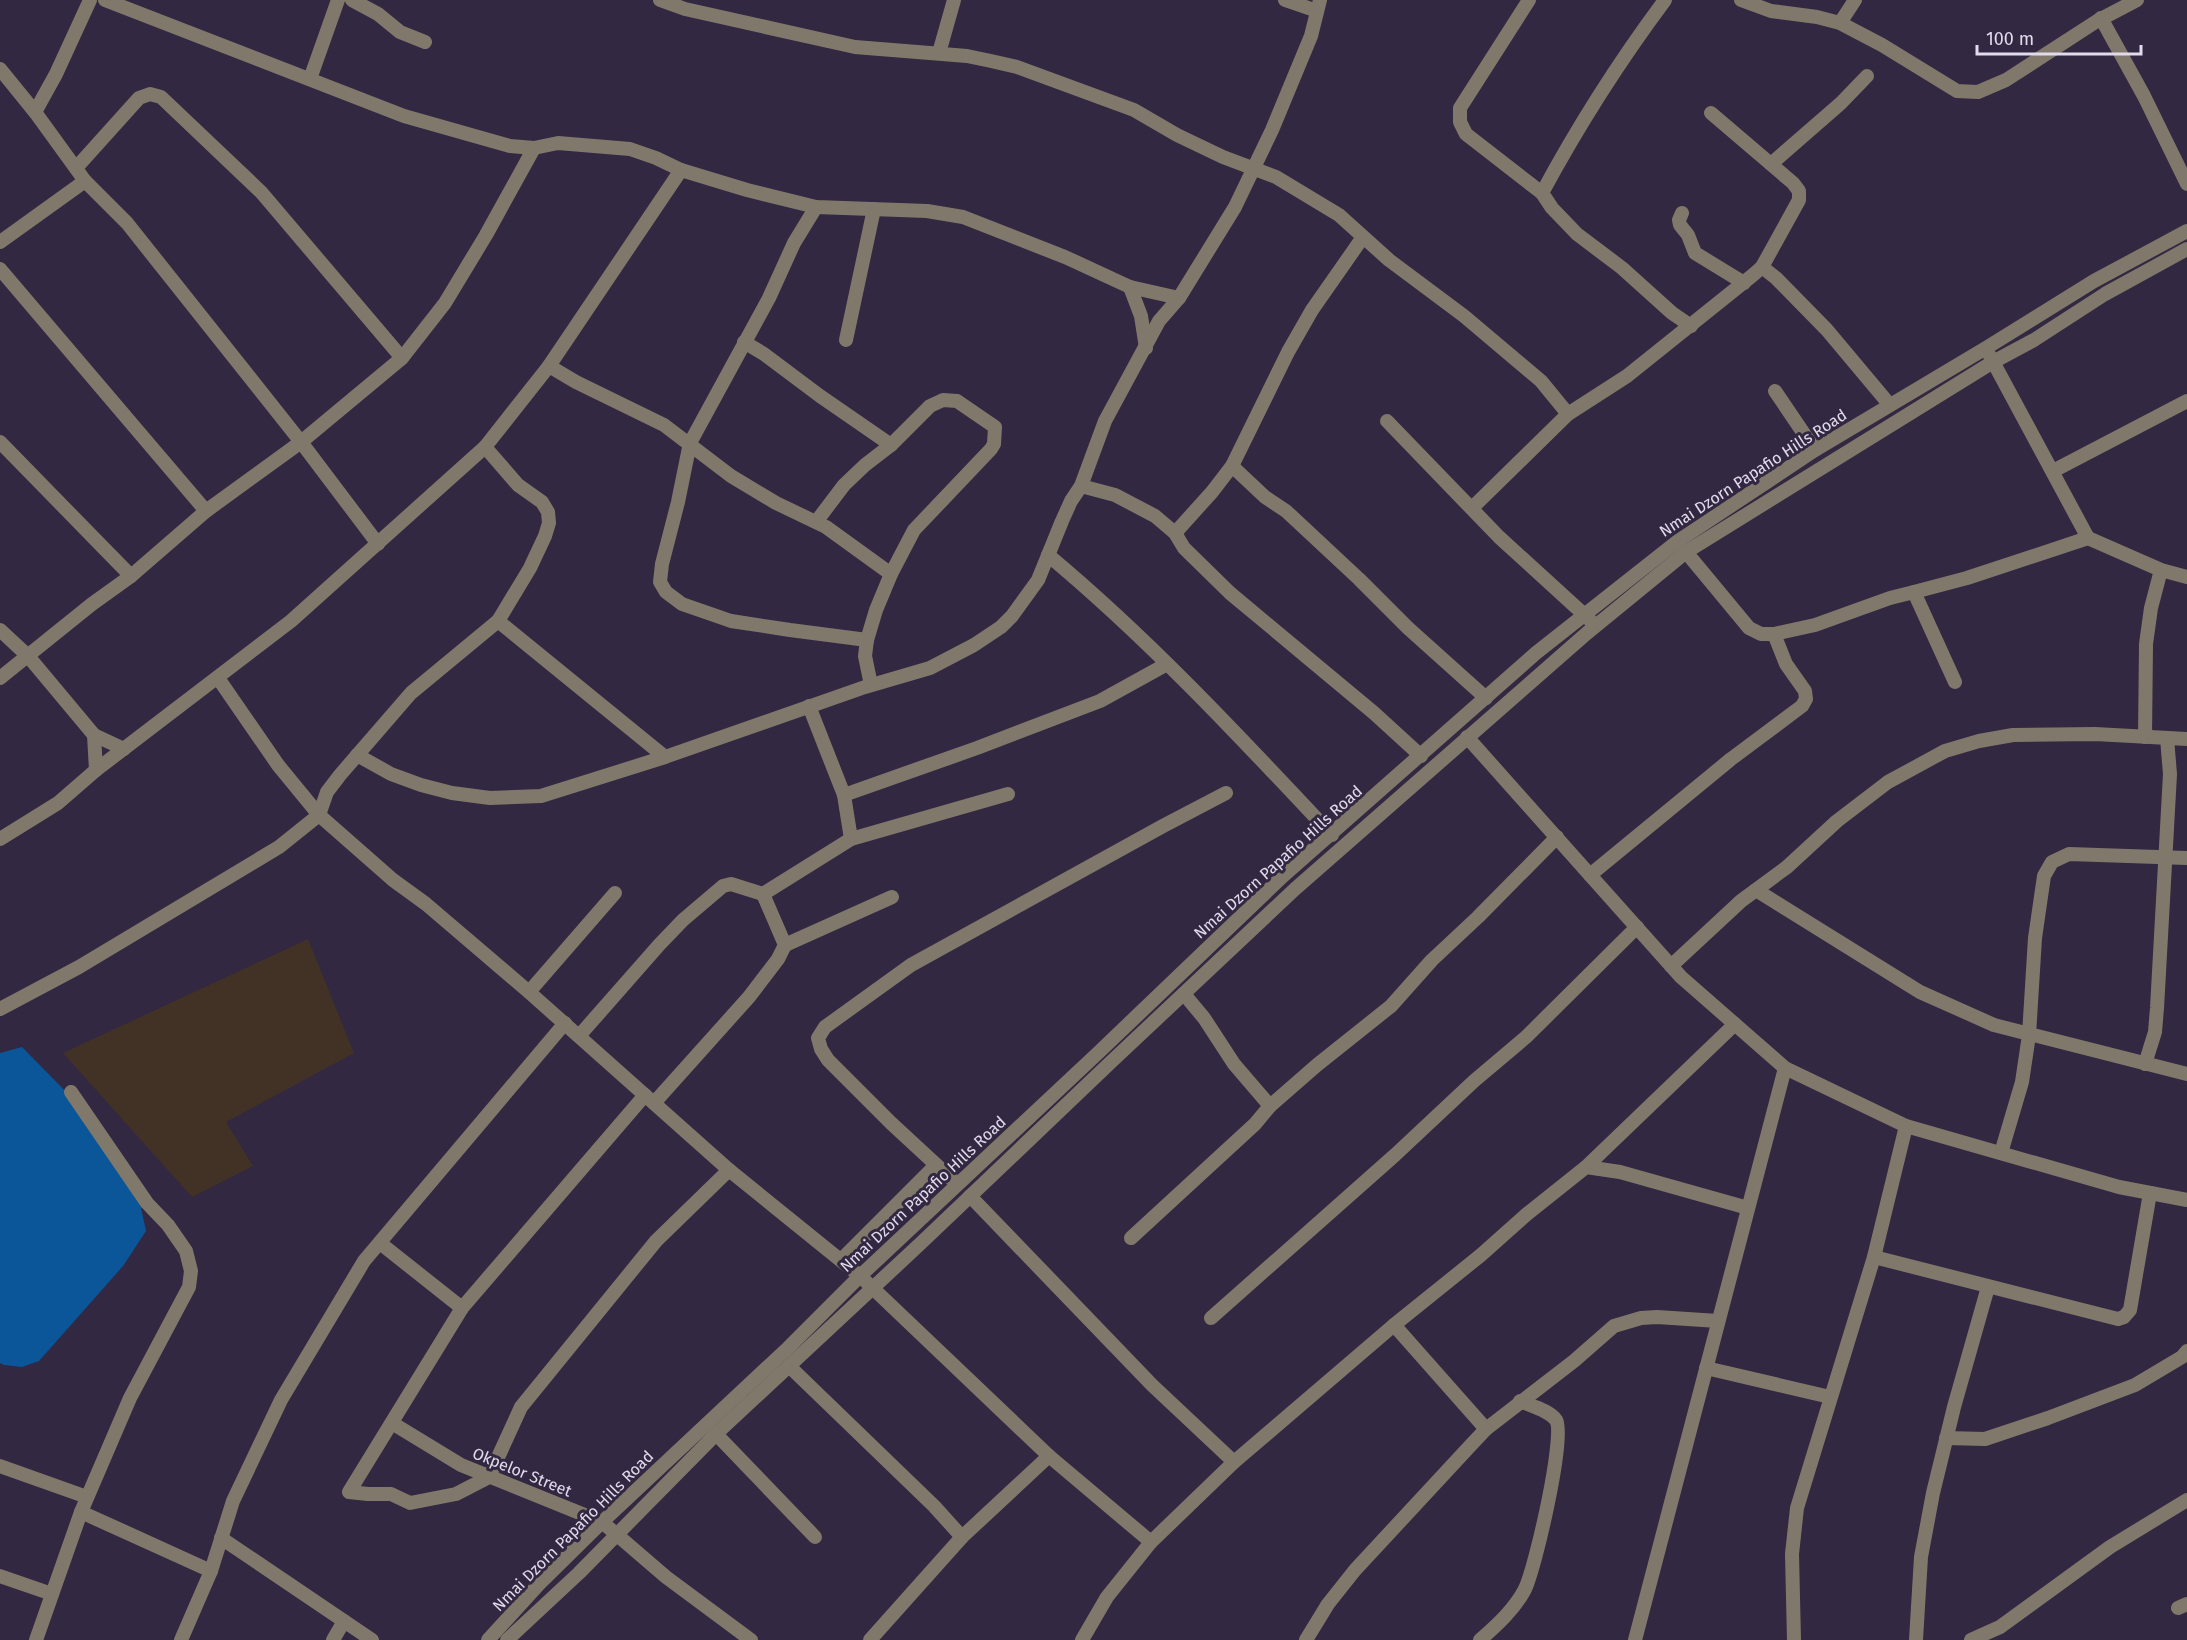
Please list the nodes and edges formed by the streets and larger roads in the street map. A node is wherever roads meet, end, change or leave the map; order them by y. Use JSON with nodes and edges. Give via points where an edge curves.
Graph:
{"nodes":[{"id":1,"x":90,"y":0,"type":"edge"},
{"id":2,"x":105,"y":0,"type":"edge"},
{"id":3,"x":338,"y":0,"type":"edge"},
{"id":4,"x":351,"y":0,"type":"edge"},
{"id":5,"x":660,"y":0,"type":"edge"},
{"id":6,"x":954,"y":0,"type":"edge"},
{"id":7,"x":1285,"y":0,"type":"edge"},
{"id":8,"x":1529,"y":0,"type":"edge"},
{"id":9,"x":1665,"y":0,"type":"edge"},
{"id":10,"x":1741,"y":0,"type":"edge"},
{"id":11,"x":1855,"y":0,"type":"edge"},
{"id":12,"x":2137,"y":0,"type":"edge"},
{"id":13,"x":686,"y":4,"type":"edge"},
{"id":14,"x":1319,"y":5,"type":"edge"},
{"id":15,"x":2102,"y":18,"type":"junction"},
{"id":16,"x":1840,"y":23,"type":"junction"},
{"id":17,"x":425,"y":42,"type":"dead end"},
{"id":18,"x":939,"y":53,"type":"junction"},
{"id":19,"x":0,"y":69,"type":"edge"},
{"id":20,"x":1867,"y":76,"type":"dead end"},
{"id":21,"x":310,"y":79,"type":"junction"},
{"id":22,"x":35,"y":112,"type":"junction"},
{"id":23,"x":1711,"y":113,"type":"dead end"},
{"id":24,"x":534,"y":148,"type":"junction"},
{"id":25,"x":1771,"y":164,"type":"junction"},
{"id":26,"x":76,"y":168,"type":"junction"},
{"id":27,"x":1252,"y":168,"type":"junction"},
{"id":28,"x":681,"y":170,"type":"junction"},
{"id":29,"x":85,"y":181,"type":"junction"},
{"id":30,"x":2187,"y":184,"type":"edge"},
{"id":31,"x":1542,"y":193,"type":"junction"},
{"id":32,"x":816,"y":207,"type":"junction"},
{"id":33,"x":874,"y":209,"type":"junction"},
{"id":34,"x":1682,"y":213,"type":"dead end"},
{"id":35,"x":2187,"y":231,"type":"edge"},
{"id":36,"x":1363,"y":237,"type":"junction"},
{"id":37,"x":0,"y":242,"type":"edge"},
{"id":38,"x":2187,"y":249,"type":"edge"},
{"id":39,"x":1762,"y":267,"type":"junction"},
{"id":40,"x":0,"y":268,"type":"edge"},
{"id":41,"x":1744,"y":283,"type":"junction"},
{"id":42,"x":1130,"y":287,"type":"junction"},
{"id":43,"x":1179,"y":298,"type":"junction"},
{"id":44,"x":1691,"y":326,"type":"junction"},
{"id":45,"x":846,"y":340,"type":"dead end"},
{"id":46,"x":744,"y":342,"type":"junction"},
{"id":47,"x":1146,"y":348,"type":"junction"},
{"id":48,"x":1986,"y":348,"type":"junction"},
{"id":49,"x":402,"y":358,"type":"junction"},
{"id":50,"x":1994,"y":362,"type":"junction"},
{"id":51,"x":549,"y":366,"type":"junction"},
{"id":52,"x":1775,"y":391,"type":"dead end"},
{"id":53,"x":2187,"y":401,"type":"edge"},
{"id":54,"x":1889,"y":404,"type":"junction"},
{"id":55,"x":1568,"y":414,"type":"junction"},
{"id":56,"x":1387,"y":421,"type":"dead end"},
{"id":57,"x":0,"y":442,"type":"edge"},
{"id":58,"x":302,"y":442,"type":"junction"},
{"id":59,"x":690,"y":443,"type":"junction"},
{"id":60,"x":891,"y":444,"type":"junction"},
{"id":61,"x":485,"y":447,"type":"junction"},
{"id":62,"x":1815,"y":450,"type":"junction"},
{"id":63,"x":1232,"y":466,"type":"junction"},
{"id":64,"x":2053,"y":471,"type":"junction"},
{"id":65,"x":1081,"y":486,"type":"junction"},
{"id":66,"x":1472,"y":508,"type":"junction"},
{"id":67,"x":206,"y":511,"type":"junction"},
{"id":68,"x":816,"y":522,"type":"junction"},
{"id":69,"x":1175,"y":533,"type":"junction"},
{"id":70,"x":2088,"y":538,"type":"junction"},
{"id":71,"x":378,"y":544,"type":"junction"},
{"id":72,"x":1686,"y":552,"type":"junction"},
{"id":73,"x":1048,"y":555,"type":"junction"},
{"id":74,"x":2162,"y":570,"type":"junction"},
{"id":75,"x":891,"y":574,"type":"junction"},
{"id":76,"x":130,"y":576,"type":"junction"},
{"id":77,"x":2187,"y":577,"type":"edge"},
{"id":78,"x":1914,"y":592,"type":"junction"},
{"id":79,"x":1584,"y":614,"type":"junction"},
{"id":80,"x":498,"y":621,"type":"junction"},
{"id":81,"x":1596,"y":625,"type":"junction"},
{"id":82,"x":0,"y":630,"type":"edge"},
{"id":83,"x":1774,"y":634,"type":"junction"},
{"id":84,"x":867,"y":640,"type":"junction"},
{"id":85,"x":28,"y":656,"type":"junction"},
{"id":86,"x":1167,"y":664,"type":"junction"},
{"id":87,"x":0,"y":678,"type":"edge"},
{"id":88,"x":218,"y":678,"type":"junction"},
{"id":89,"x":1955,"y":682,"type":"dead end"},
{"id":90,"x":871,"y":685,"type":"junction"},
{"id":91,"x":1486,"y":698,"type":"junction"},
{"id":92,"x":809,"y":706,"type":"junction"},
{"id":93,"x":94,"y":735,"type":"junction"},
{"id":94,"x":1467,"y":736,"type":"junction"},
{"id":95,"x":2145,"y":737,"type":"junction"},
{"id":96,"x":2167,"y":738,"type":"junction"},
{"id":97,"x":2187,"y":739,"type":"edge"},
{"id":98,"x":124,"y":749,"type":"junction"},
{"id":99,"x":357,"y":755,"type":"junction"},
{"id":100,"x":1420,"y":756,"type":"junction"},
{"id":101,"x":665,"y":757,"type":"junction"},
{"id":102,"x":96,"y":770,"type":"junction"},
{"id":103,"x":1008,"y":794,"type":"dead end"},
{"id":104,"x":1226,"y":794,"type":"dead end"},
{"id":105,"x":844,"y":795,"type":"junction"},
{"id":106,"x":319,"y":815,"type":"junction"},
{"id":107,"x":1332,"y":835,"type":"junction"},
{"id":108,"x":1557,"y":837,"type":"junction"},
{"id":109,"x":0,"y":839,"type":"edge"},
{"id":110,"x":851,"y":839,"type":"junction"},
{"id":111,"x":2166,"y":857,"type":"junction"},
{"id":112,"x":2187,"y":858,"type":"edge"},
{"id":113,"x":1590,"y":874,"type":"junction"},
{"id":114,"x":1756,"y":890,"type":"junction"},
{"id":115,"x":615,"y":893,"type":"dead end"},
{"id":116,"x":763,"y":894,"type":"junction"},
{"id":117,"x":892,"y":897,"type":"dead end"},
{"id":118,"x":1637,"y":927,"type":"junction"},
{"id":119,"x":785,"y":945,"type":"junction"},
{"id":120,"x":1671,"y":966,"type":"junction"},
{"id":121,"x":529,"y":992,"type":"junction"},
{"id":122,"x":1184,"y":994,"type":"junction"},
{"id":123,"x":0,"y":1009,"type":"edge"},
{"id":124,"x":565,"y":1023,"type":"junction"},
{"id":125,"x":1735,"y":1024,"type":"junction"},
{"id":126,"x":2029,"y":1035,"type":"junction"},
{"id":127,"x":579,"y":1036,"type":"junction"},
{"id":128,"x":2145,"y":1064,"type":"junction"},
{"id":129,"x":1785,"y":1068,"type":"junction"},
{"id":130,"x":2187,"y":1074,"type":"edge"},
{"id":131,"x":71,"y":1092,"type":"dead end"},
{"id":132,"x":650,"y":1099,"type":"junction"},
{"id":133,"x":1270,"y":1106,"type":"junction"},
{"id":134,"x":1906,"y":1126,"type":"junction"},
{"id":135,"x":2001,"y":1153,"type":"junction"},
{"id":136,"x":936,"y":1165,"type":"junction"},
{"id":137,"x":1586,"y":1167,"type":"junction"},
{"id":138,"x":729,"y":1170,"type":"junction"},
{"id":139,"x":957,"y":1184,"type":"junction"},
{"id":140,"x":2150,"y":1193,"type":"junction"},
{"id":141,"x":970,"y":1196,"type":"junction"},
{"id":142,"x":2187,"y":1200,"type":"edge"},
{"id":143,"x":1748,"y":1208,"type":"junction"},
{"id":144,"x":1131,"y":1238,"type":"dead end"},
{"id":145,"x":380,"y":1243,"type":"junction"},
{"id":146,"x":1874,"y":1257,"type":"junction"},
{"id":147,"x":841,"y":1260,"type":"junction"},
{"id":148,"x":860,"y":1276,"type":"junction"},
{"id":149,"x":1988,"y":1287,"type":"junction"},
{"id":150,"x":873,"y":1288,"type":"junction"},
{"id":151,"x":462,"y":1308,"type":"junction"},
{"id":152,"x":1211,"y":1318,"type":"dead end"},
{"id":153,"x":1718,"y":1321,"type":"junction"},
{"id":154,"x":1394,"y":1326,"type":"junction"},
{"id":155,"x":2187,"y":1352,"type":"edge"},
{"id":156,"x":790,"y":1366,"type":"junction"},
{"id":157,"x":1706,"y":1368,"type":"junction"},
{"id":158,"x":1830,"y":1398,"type":"junction"},
{"id":159,"x":1520,"y":1401,"type":"junction"},
{"id":160,"x":392,"y":1423,"type":"junction"},
{"id":161,"x":1486,"y":1429,"type":"junction"},
{"id":162,"x":716,"y":1434,"type":"junction"},
{"id":163,"x":1947,"y":1438,"type":"junction"},
{"id":164,"x":1049,"y":1456,"type":"junction"},
{"id":165,"x":1234,"y":1462,"type":"junction"},
{"id":166,"x":0,"y":1466,"type":"edge"},
{"id":167,"x":489,"y":1477,"type":"junction"},
{"id":168,"x":87,"y":1497,"type":"junction"},
{"id":169,"x":2187,"y":1500,"type":"edge"},
{"id":170,"x":81,"y":1512,"type":"junction"},
{"id":171,"x":602,"y":1522,"type":"junction"},
{"id":172,"x":617,"y":1535,"type":"junction"},
{"id":173,"x":815,"y":1537,"type":"dead end"},
{"id":174,"x":962,"y":1537,"type":"junction"},
{"id":175,"x":221,"y":1538,"type":"junction"},
{"id":176,"x":1151,"y":1542,"type":"junction"},
{"id":177,"x":211,"y":1571,"type":"junction"},
{"id":178,"x":0,"y":1576,"type":"edge"},
{"id":179,"x":52,"y":1594,"type":"junction"},
{"id":180,"x":344,"y":1621,"type":"junction"},
{"id":181,"x":1497,"y":1625,"type":"junction"},
{"id":182,"x":1086,"y":1639,"type":"edge"},
{"id":183,"x":36,"y":1640,"type":"edge"},
{"id":184,"x":181,"y":1640,"type":"edge"},
{"id":185,"x":333,"y":1640,"type":"edge"},
{"id":186,"x":372,"y":1640,"type":"edge"},
{"id":187,"x":488,"y":1640,"type":"edge"},
{"id":188,"x":507,"y":1640,"type":"edge"},
{"id":189,"x":751,"y":1640,"type":"edge"},
{"id":190,"x":870,"y":1640,"type":"edge"},
{"id":191,"x":1306,"y":1640,"type":"edge"},
{"id":192,"x":1480,"y":1640,"type":"edge"},
{"id":193,"x":1495,"y":1640,"type":"edge"},
{"id":194,"x":1635,"y":1640,"type":"edge"},
{"id":195,"x":1794,"y":1640,"type":"edge"},
{"id":196,"x":1916,"y":1640,"type":"edge"},
{"id":197,"x":1971,"y":1640,"type":"edge"}],
"edges":[{"from":1,"to":22,"type":"street"},
{"from":2,"to":21,"type":"street"},
{"from":3,"to":21,"type":"street"},
{"from":4,"to":17,"type":"street","via":[[378,14],[400,32]]},
{"from":5,"to":13,"type":"street"},
{"from":6,"to":18,"type":"street"},
{"from":7,"to":14,"type":"street"},
{"from":8,"to":31,"type":"street","via":[[1460,108],[1460,122],[1466,134]]},
{"from":9,"to":31,"type":"street","via":[[1580,127]]},
{"from":10,"to":16,"type":"street"},
{"from":11,"to":16,"type":"street"},
{"from":12,"to":15,"type":"street"},
{"from":13,"to":18,"type":"street","via":[[855,47]]},
{"from":14,"to":27,"type":"street","via":[[1311,36]]},
{"from":15,"to":16,"type":"street","via":[[2006,80],[1967,93],[1957,91]]},
{"from":15,"to":30,"type":"street"},
{"from":18,"to":27,"type":"street","via":[[1017,68],[1134,110],[1177,135]]},
{"from":19,"to":22,"type":"street"},
{"from":20,"to":25,"type":"street"},
{"from":21,"to":24,"type":"street","via":[[404,116],[510,146]]},
{"from":22,"to":26,"type":"street"},
{"from":23,"to":25,"type":"street"},
{"from":24,"to":28,"type":"street","via":[[558,143],[630,150]]},
{"from":24,"to":49,"type":"street","via":[[445,303]]},
{"from":25,"to":39,"type":"street","via":[[1793,183],[1799,200]]},
{"from":26,"to":29,"type":"street"},
{"from":26,"to":49,"type":"street","via":[[139,98],[150,94],[161,97],[261,192]]},
{"from":27,"to":36,"type":"street","via":[[1276,177],[1339,215]]},
{"from":27,"to":43,"type":"street","via":[[1235,207]]},
{"from":28,"to":32,"type":"street"},
{"from":28,"to":51,"type":"street"},
{"from":29,"to":37,"type":"street"},
{"from":29,"to":58,"type":"street","via":[[127,223]]},
{"from":31,"to":44,"type":"street","via":[[1577,234]]},
{"from":32,"to":33,"type":"street"},
{"from":32,"to":46,"type":"street"},
{"from":33,"to":42,"type":"street","via":[[927,211],[963,218]]},
{"from":33,"to":45,"type":"street"},
{"from":34,"to":41,"type":"street","via":[[1680,225],[1695,253]]},
{"from":35,"to":48,"type":"street","name":"Nmai Dzorn Papafio Hills Road","via":[[2094,281]]},
{"from":36,"to":55,"type":"street","via":[[1532,373]]},
{"from":36,"to":63,"type":"street","via":[[1312,310]]},
{"from":38,"to":50,"type":"street","name":"Nmai Dzorn Papafio Hills Road"},
{"from":39,"to":41,"type":"street"},
{"from":39,"to":54,"type":"street","via":[[1827,330]]},
{"from":40,"to":67,"type":"street"},
{"from":41,"to":44,"type":"street"},
{"from":42,"to":43,"type":"street"},
{"from":42,"to":47,"type":"street","via":[[1141,316]]},
{"from":43,"to":47,"type":"street","via":[[1159,321]]},
{"from":44,"to":55,"type":"street","via":[[1627,376]]},
{"from":46,"to":59,"type":"street"},
{"from":46,"to":60,"type":"street"},
{"from":47,"to":65,"type":"street","via":[[1105,421]]},
{"from":48,"to":50,"type":"street"},
{"from":48,"to":54,"type":"street","name":"Nmai Dzorn Papafio Hills Road"},
{"from":49,"to":58,"type":"street"},
{"from":50,"to":64,"type":"street"},
{"from":50,"to":72,"type":"street","name":"Nmai Dzorn Papafio Hills Road"},
{"from":51,"to":59,"type":"street","via":[[664,425]]},
{"from":51,"to":61,"type":"street"},
{"from":52,"to":62,"type":"street"},
{"from":53,"to":64,"type":"street"},
{"from":54,"to":62,"type":"street","name":"Nmai Dzorn Papafio Hills Road"},
{"from":55,"to":66,"type":"street"},
{"from":56,"to":66,"type":"street"},
{"from":57,"to":76,"type":"street"},
{"from":58,"to":67,"type":"street"},
{"from":58,"to":71,"type":"street"},
{"from":59,"to":68,"type":"street","via":[[731,476]]},
{"from":59,"to":84,"type":"street","via":[[662,564],[660,582],[666,592],[682,604],[731,621]]},
{"from":60,"to":68,"type":"street","via":[[844,485]]},
{"from":60,"to":75,"type":"street","via":[[930,406],[943,400],[957,401],[995,427],[991,449],[914,530]]},
{"from":61,"to":71,"type":"street"},
{"from":61,"to":80,"type":"street","via":[[518,485],[542,502],[549,523],[530,568]]},
{"from":62,"to":79,"type":"street","name":"Nmai Dzorn Papafio Hills Road","via":[[1706,521]]},
{"from":63,"to":69,"type":"street"},
{"from":63,"to":91,"type":"street"},
{"from":64,"to":70,"type":"street"},
{"from":65,"to":69,"type":"street","via":[[1136,505]]},
{"from":65,"to":73,"type":"street"},
{"from":66,"to":79,"type":"street"},
{"from":67,"to":76,"type":"street"},
{"from":68,"to":75,"type":"street"},
{"from":69,"to":100,"type":"street","via":[[1184,548],[1230,593]]},
{"from":70,"to":74,"type":"street"},
{"from":70,"to":78,"type":"street"},
{"from":71,"to":88,"type":"street","via":[[291,621]]},
{"from":72,"to":81,"type":"street","name":"Nmai Dzorn Papafio Hills Road"},
{"from":72,"to":83,"type":"street","via":[[1749,628],[1761,634]]},
{"from":73,"to":86,"type":"street"},
{"from":73,"to":90,"type":"street","via":[[1038,580],[1001,627],[930,668]]},
{"from":74,"to":77,"type":"street"},
{"from":74,"to":95,"type":"street","via":[[2146,644]]},
{"from":75,"to":84,"type":"street"},
{"from":76,"to":85,"type":"street"},
{"from":78,"to":83,"type":"street","via":[[1815,625]]},
{"from":78,"to":89,"type":"street"},
{"from":79,"to":81,"type":"street"},
{"from":79,"to":91,"type":"street","name":"Nmai Dzorn Papafio Hills Road"},
{"from":80,"to":99,"type":"street","via":[[411,693]]},
{"from":80,"to":101,"type":"street"},
{"from":81,"to":94,"type":"street","name":"Nmai Dzorn Papafio Hills Road"},
{"from":82,"to":85,"type":"street"},
{"from":83,"to":113,"type":"street","via":[[1786,664],[1804,691],[1806,699],[1802,706]]},
{"from":84,"to":90,"type":"street","via":[[865,656]]},
{"from":85,"to":87,"type":"street"},
{"from":85,"to":93,"type":"street"},
{"from":86,"to":105,"type":"street","via":[[1100,701]]},
{"from":86,"to":107,"type":"street"},
{"from":88,"to":98,"type":"street"},
{"from":88,"to":106,"type":"street"},
{"from":90,"to":92,"type":"street"},
{"from":91,"to":100,"type":"street","name":"Nmai Dzorn Papafio Hills Road"},
{"from":92,"to":101,"type":"street"},
{"from":92,"to":105,"type":"street"},
{"from":93,"to":98,"type":"street"},
{"from":93,"to":102,"type":"street"},
{"from":94,"to":108,"type":"street"},
{"from":94,"to":122,"type":"street","name":"Nmai Dzorn Papafio Hills Road"},
{"from":95,"to":96,"type":"street"},
{"from":95,"to":114,"type":"street","via":[[2013,735],[1945,751],[1881,787]]},
{"from":96,"to":97,"type":"street"},
{"from":96,"to":111,"type":"street","via":[[2170,774]]},
{"from":98,"to":102,"type":"street"},
{"from":99,"to":101,"type":"street","via":[[391,774],[422,785],[477,797],[512,799],[542,796]]},
{"from":99,"to":106,"type":"street","via":[[327,792]]},
{"from":100,"to":107,"type":"street","name":"Nmai Dzorn Papafio Hills Road"},
{"from":102,"to":109,"type":"street","via":[[58,803]]},
{"from":103,"to":110,"type":"street"},
{"from":104,"to":136,"type":"street","via":[[911,965],[825,1026],[818,1038],[828,1060]]},
{"from":105,"to":110,"type":"street"},
{"from":106,"to":121,"type":"street"},
{"from":106,"to":123,"type":"street","via":[[279,847],[79,967]]},
{"from":107,"to":139,"type":"street","name":"Nmai Dzorn Papafio Hills Road","via":[[1283,876]]},
{"from":108,"to":113,"type":"street"},
{"from":108,"to":133,"type":"street","via":[[1390,1006]]},
{"from":110,"to":116,"type":"street"},
{"from":111,"to":112,"type":"street"},
{"from":111,"to":126,"type":"street","via":[[2069,854],[2052,862],[2044,876],[2037,915]]},
{"from":111,"to":128,"type":"street","via":[[2155,1032]]},
{"from":113,"to":118,"type":"street"},
{"from":114,"to":120,"type":"street"},
{"from":114,"to":126,"type":"street","via":[[1920,992],[1994,1025]]},
{"from":115,"to":121,"type":"street"},
{"from":116,"to":119,"type":"street"},
{"from":116,"to":127,"type":"street","via":[[731,884],[723,886],[659,945]]},
{"from":117,"to":119,"type":"street"},
{"from":118,"to":120,"type":"street"},
{"from":118,"to":152,"type":"street","via":[[1526,1037]]},
{"from":119,"to":132,"type":"street","via":[[749,997]]},
{"from":120,"to":125,"type":"street"},
{"from":121,"to":124,"type":"street"},
{"from":122,"to":133,"type":"street"},
{"from":122,"to":141,"type":"street","name":"Nmai Dzorn Papafio Hills Road"},
{"from":124,"to":127,"type":"street"},
{"from":124,"to":145,"type":"street"},
{"from":125,"to":129,"type":"street"},
{"from":125,"to":137,"type":"street"},
{"from":126,"to":128,"type":"street"},
{"from":126,"to":135,"type":"street","via":[[2022,1082]]},
{"from":127,"to":132,"type":"street"},
{"from":128,"to":130,"type":"street"},
{"from":129,"to":134,"type":"street"},
{"from":129,"to":143,"type":"street"},
{"from":131,"to":168,"type":"street","via":[[147,1203],[186,1251],[191,1271],[189,1287],[130,1398]]},
{"from":132,"to":138,"type":"street"},
{"from":132,"to":151,"type":"street"},
{"from":133,"to":144,"type":"street"},
{"from":134,"to":135,"type":"street"},
{"from":134,"to":146,"type":"street"},
{"from":135,"to":140,"type":"street"},
{"from":136,"to":139,"type":"street"},
{"from":136,"to":147,"type":"street"},
{"from":137,"to":143,"type":"street","via":[[1620,1172]]},
{"from":137,"to":154,"type":"street"},
{"from":138,"to":147,"type":"street"},
{"from":138,"to":167,"type":"street","via":[[656,1241],[521,1407]]},
{"from":139,"to":148,"type":"street","name":"Nmai Dzorn Papafio Hills Road"},
{"from":140,"to":142,"type":"street"},
{"from":140,"to":149,"type":"street","via":[[2130,1310],[2124,1317],[2118,1319]]},
{"from":141,"to":150,"type":"street","name":"Nmai Dzorn Papafio Hills Road"},
{"from":141,"to":165,"type":"street","via":[[1152,1385]]},
{"from":143,"to":153,"type":"street"},
{"from":145,"to":151,"type":"street"},
{"from":145,"to":175,"type":"street","via":[[364,1261],[281,1400],[232,1501]]},
{"from":146,"to":149,"type":"street"},
{"from":146,"to":158,"type":"street"},
{"from":147,"to":148,"type":"street"},
{"from":148,"to":150,"type":"street"},
{"from":148,"to":171,"type":"street","name":"Nmai Dzorn Papafio Hills Road"},
{"from":149,"to":163,"type":"street"},
{"from":150,"to":156,"type":"street","name":"Nmai Dzorn Papafio Hills Road"},
{"from":150,"to":164,"type":"street"},
{"from":151,"to":160,"type":"street"},
{"from":153,"to":157,"type":"street"},
{"from":153,"to":159,"type":"street","via":[[1657,1317],[1614,1326]]},
{"from":154,"to":161,"type":"street"},
{"from":154,"to":165,"type":"street"},
{"from":155,"to":163,"type":"street","via":[[2135,1385],[2048,1418],[1985,1439]]},
{"from":156,"to":162,"type":"street","name":"Nmai Dzorn Papafio Hills Road"},
{"from":156,"to":174,"type":"street"},
{"from":157,"to":158,"type":"street"},
{"from":157,"to":194,"type":"street"},
{"from":158,"to":195,"type":"street","via":[[1797,1508],[1792,1554]]},
{"from":159,"to":161,"type":"street"},
{"from":159,"to":181,"type":"street","via":[[1550,1414],[1558,1421],[1559,1432],[1531,1575],[1524,1592]]},
{"from":160,"to":167,"type":"street","name":"Okpelor Street","via":[[461,1465]]},
{"from":160,"to":167,"type":"street","via":[[349,1492],[391,1494],[410,1503],[456,1494]]},
{"from":161,"to":191,"type":"street","via":[[1355,1570]]},
{"from":162,"to":172,"type":"street","name":"Nmai Dzorn Papafio Hills Road"},
{"from":162,"to":173,"type":"street"},
{"from":163,"to":196,"type":"street","via":[[1921,1557]]},
{"from":164,"to":174,"type":"street"},
{"from":164,"to":176,"type":"street"},
{"from":165,"to":176,"type":"street"},
{"from":166,"to":168,"type":"street"},
{"from":167,"to":171,"type":"street","name":"Okpelor Street"},
{"from":168,"to":170,"type":"street"},
{"from":169,"to":197,"type":"street","via":[[2110,1547],[2000,1627]]},
{"from":170,"to":177,"type":"street"},
{"from":170,"to":179,"type":"street"},
{"from":171,"to":172,"type":"street","name":"Okpelor Street"},
{"from":171,"to":187,"type":"street","name":"Nmai Dzorn Papafio Hills Road"},
{"from":172,"to":188,"type":"street","name":"Nmai Dzorn Papafio Hills Road"},
{"from":172,"to":189,"type":"street","name":"Okpelor Street"},
{"from":174,"to":190,"type":"street"},
{"from":175,"to":177,"type":"street"},
{"from":175,"to":180,"type":"street"},
{"from":176,"to":182,"type":"street","via":[[1107,1597]]},
{"from":177,"to":184,"type":"street"},
{"from":178,"to":179,"type":"street"},
{"from":179,"to":183,"type":"street"},
{"from":180,"to":185,"type":"street"},
{"from":180,"to":186,"type":"street"},
{"from":181,"to":192,"type":"street"},
{"from":181,"to":193,"type":"street"}]}
